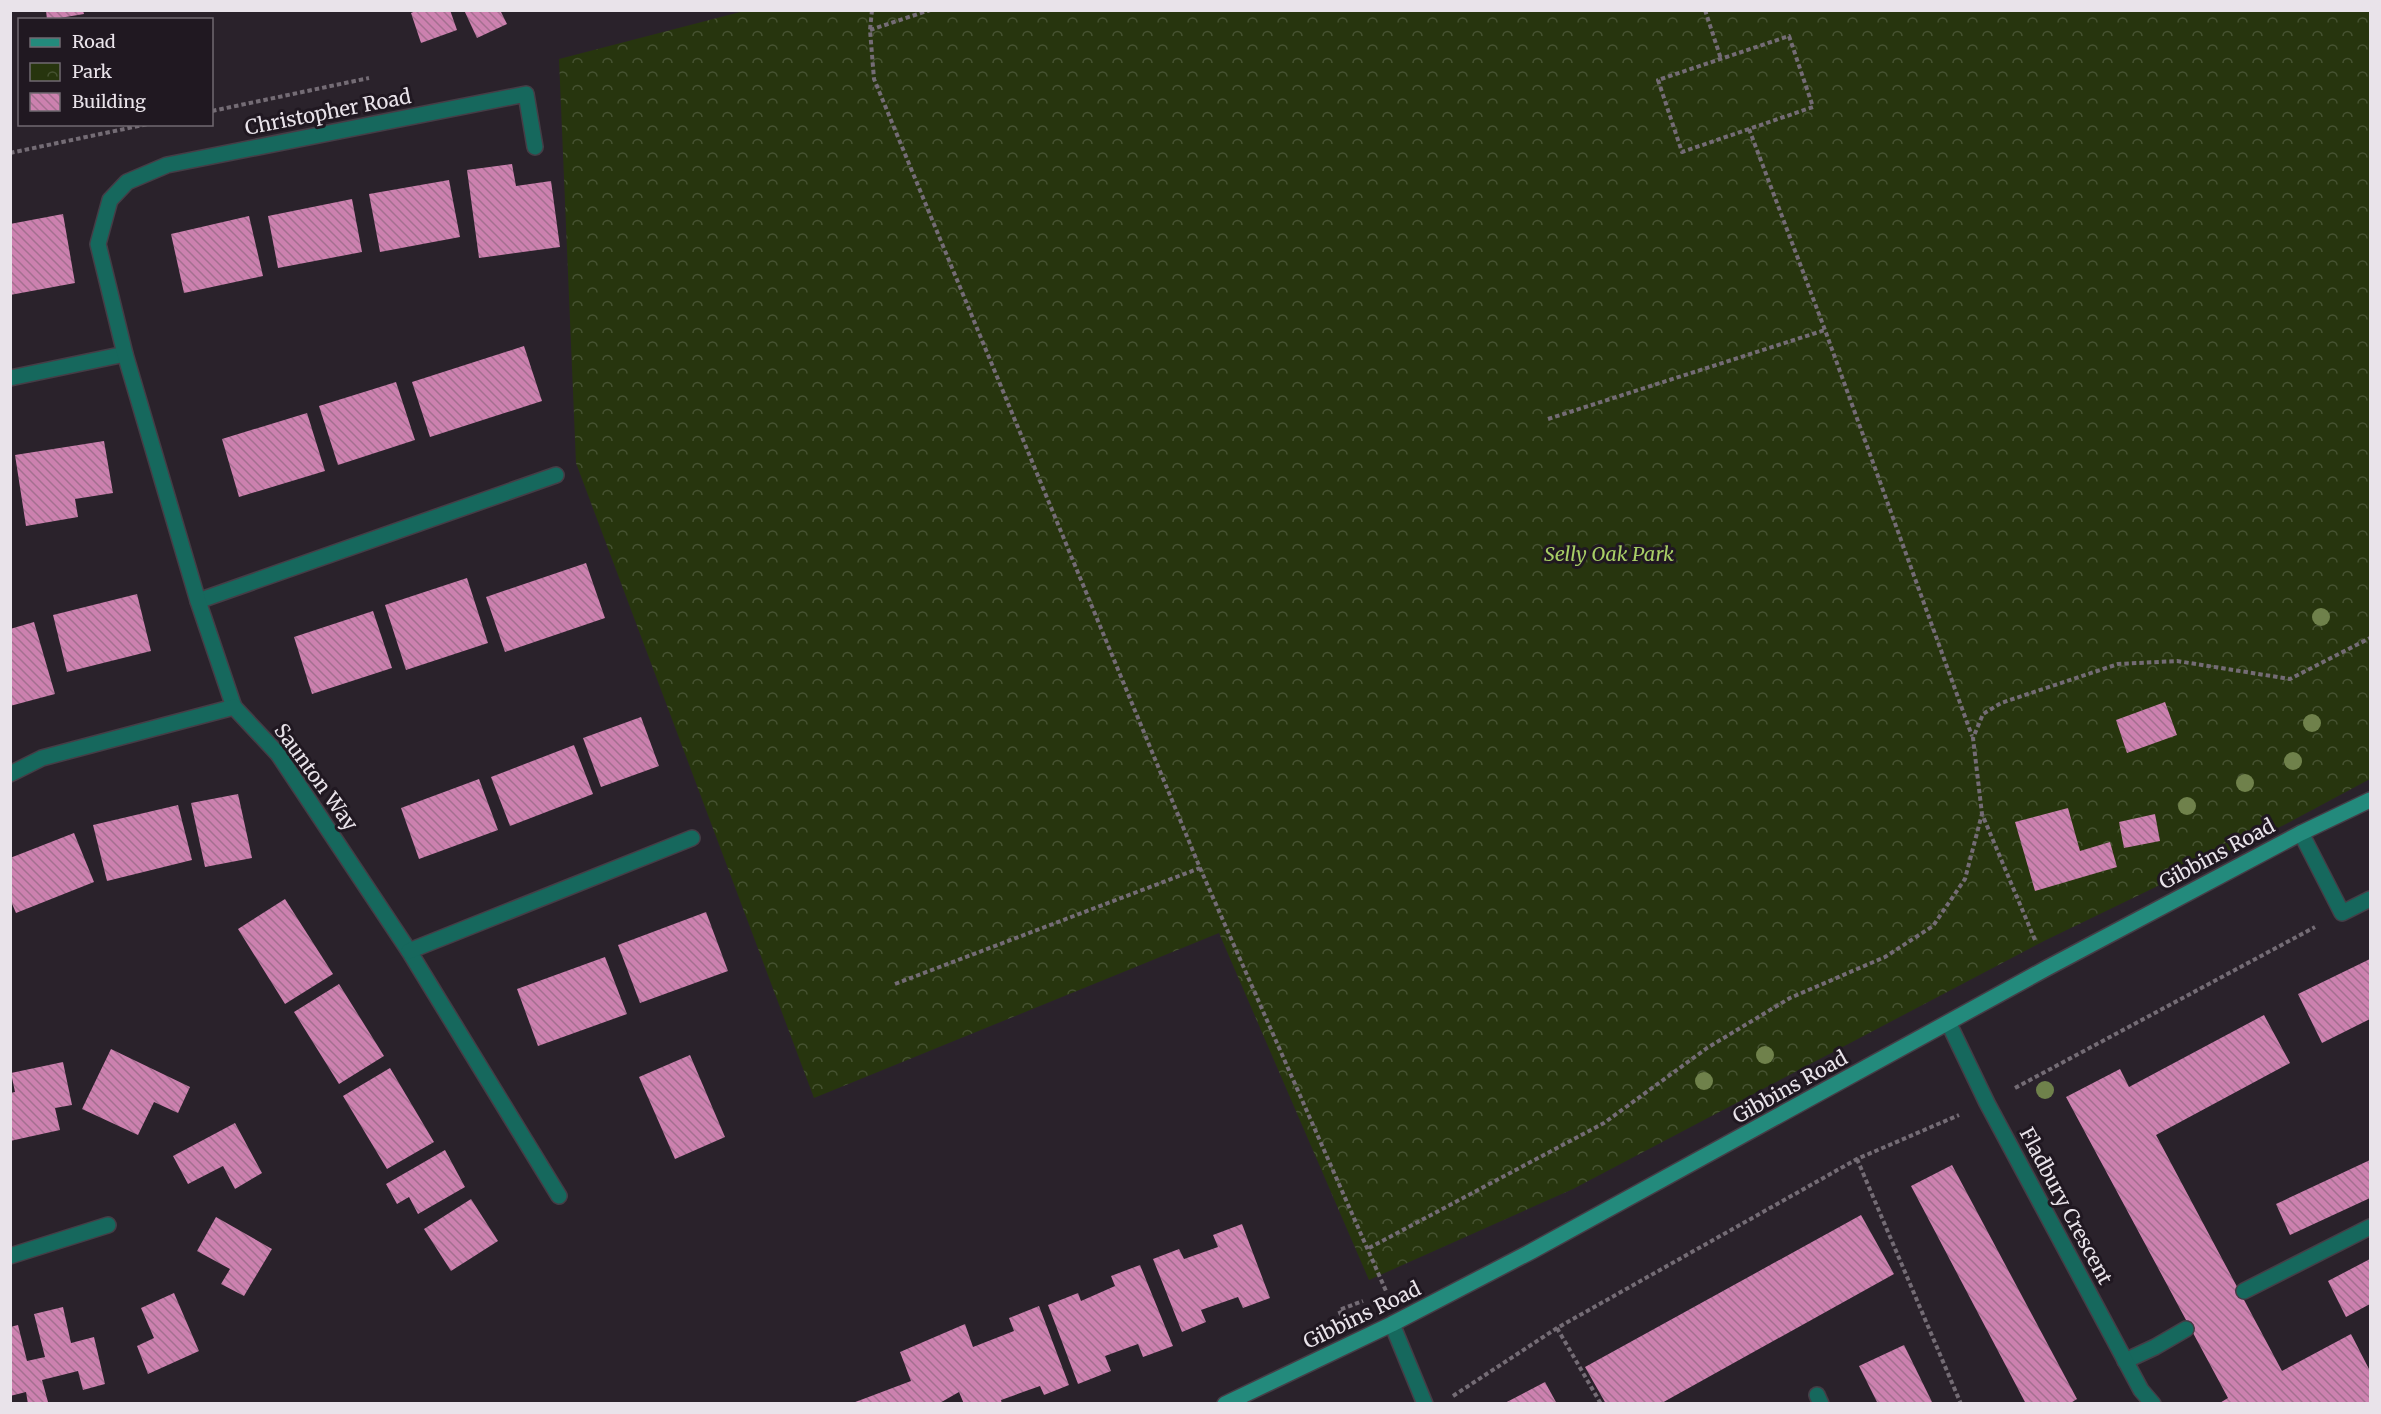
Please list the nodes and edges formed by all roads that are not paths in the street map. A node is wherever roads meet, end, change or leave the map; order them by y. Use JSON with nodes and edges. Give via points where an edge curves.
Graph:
{"nodes":[{"id":1,"x":536,"y":147,"type":"dead end"},
{"id":2,"x":124,"y":354,"type":"junction"},
{"id":3,"x":10,"y":378,"type":"edge"},
{"id":4,"x":556,"y":475,"type":"dead end"},
{"id":5,"x":198,"y":601,"type":"junction"},
{"id":6,"x":234,"y":707,"type":"junction"},
{"id":7,"x":10,"y":774,"type":"edge"},
{"id":8,"x":2370,"y":800,"type":"edge"},
{"id":9,"x":2301,"y":833,"type":"junction"},
{"id":10,"x":692,"y":838,"type":"dead end"},
{"id":11,"x":2370,"y":899,"type":"edge"},
{"id":12,"x":409,"y":951,"type":"junction"},
{"id":13,"x":1949,"y":1024,"type":"junction"},
{"id":14,"x":559,"y":1196,"type":"dead end"},
{"id":15,"x":108,"y":1224,"type":"dead end"},
{"id":16,"x":2370,"y":1227,"type":"edge"},
{"id":17,"x":10,"y":1256,"type":"edge"},
{"id":18,"x":2244,"y":1291,"type":"dead end"},
{"id":19,"x":1392,"y":1324,"type":"junction"},
{"id":20,"x":2186,"y":1329,"type":"dead end"},
{"id":21,"x":2125,"y":1361,"type":"junction"},
{"id":22,"x":1225,"y":1404,"type":"edge"},
{"id":23,"x":1425,"y":1404,"type":"edge"},
{"id":24,"x":2152,"y":1404,"type":"edge"}],
"edges":[{"from":1,"to":2,"type":"street","name":"Christopher Road","via":[[526,94],[167,165],[127,182],[110,200],[98,244]]},
{"from":2,"to":3,"type":"street"},
{"from":2,"to":5,"type":"street","name":"Christopher Road"},
{"from":4,"to":5,"type":"street"},
{"from":5,"to":6,"type":"street","name":"Christopher Road"},
{"from":6,"to":7,"type":"street","via":[[42,758]]},
{"from":6,"to":12,"type":"street","name":"Saunton Way","via":[[278,754]]},
{"from":8,"to":9,"type":"street","name":"Gibbins Road"},
{"from":9,"to":11,"type":"street","via":[[2342,913]]},
{"from":9,"to":13,"type":"street","name":"Gibbins Road"},
{"from":10,"to":12,"type":"street"},
{"from":12,"to":14,"type":"street","name":"Saunton Way"},
{"from":13,"to":19,"type":"street","name":"Gibbins Road"},
{"from":13,"to":21,"type":"street","name":"Fladbury Crescent"},
{"from":15,"to":17,"type":"street"},
{"from":16,"to":18,"type":"street"},
{"from":19,"to":22,"type":"street","name":"Gibbins Road"},
{"from":19,"to":23,"type":"street"},
{"from":20,"to":21,"type":"street"},
{"from":21,"to":24,"type":"street","name":"Fladbury Crescent"}]}
